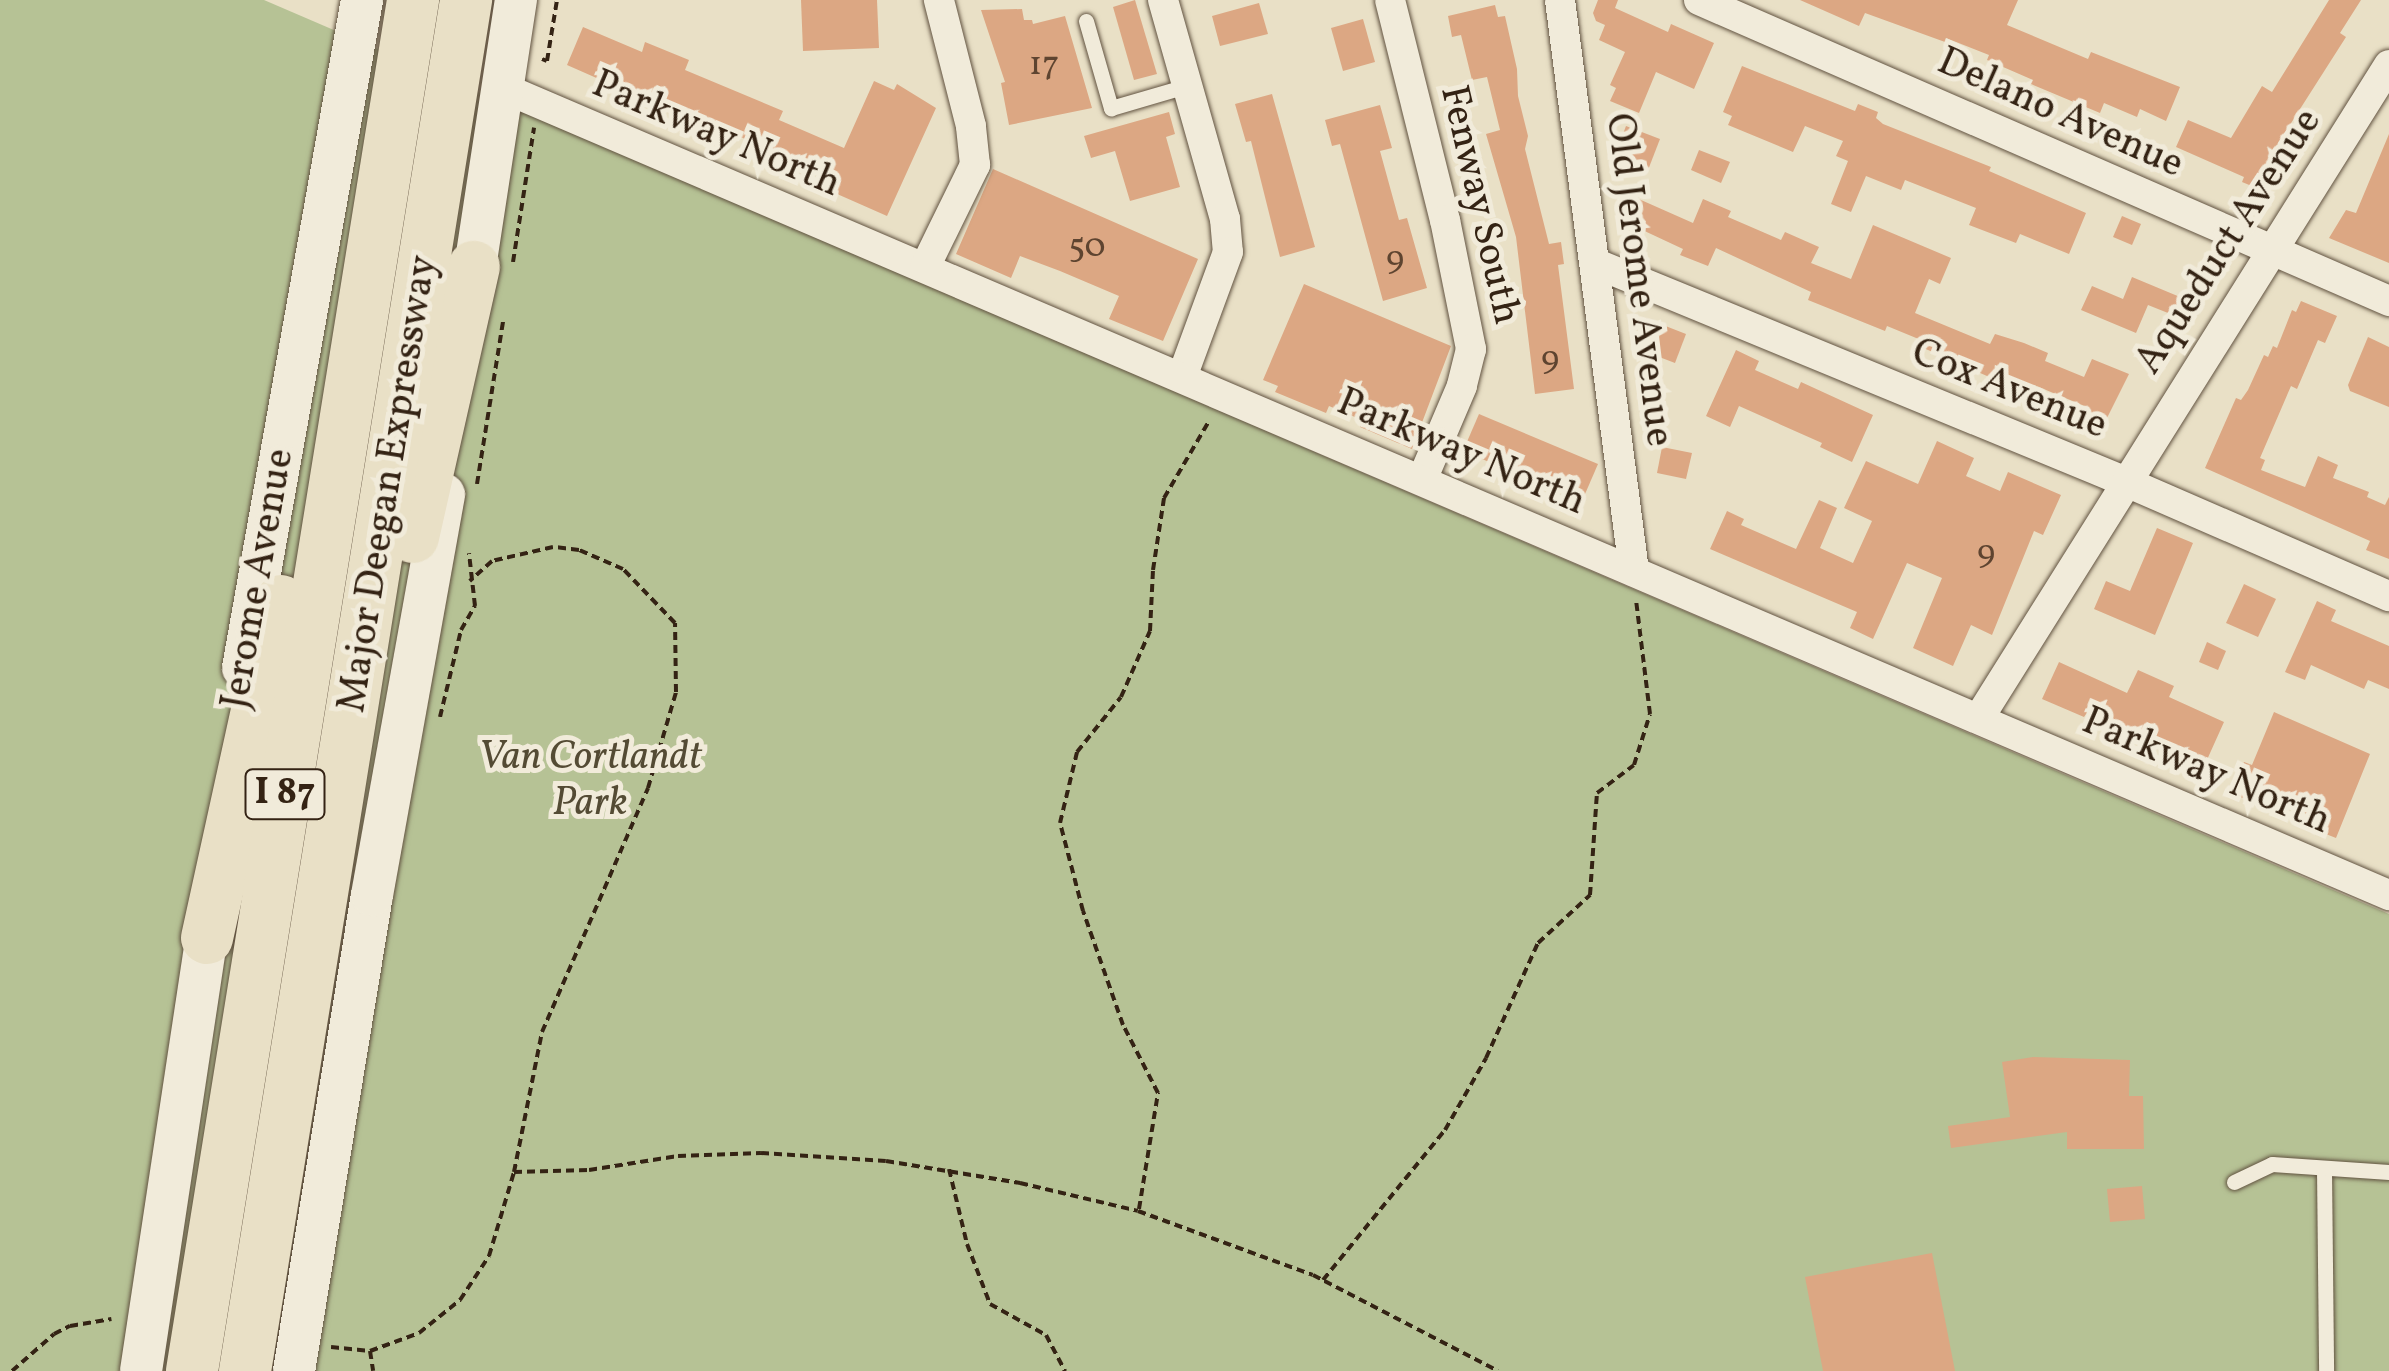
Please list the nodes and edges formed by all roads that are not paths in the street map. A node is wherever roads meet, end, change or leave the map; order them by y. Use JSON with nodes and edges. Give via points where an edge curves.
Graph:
{"nodes":[{"id":1,"x":413,"y":0,"type":"edge"},
{"id":2,"x":466,"y":0,"type":"edge"},
{"id":3,"x":516,"y":0,"type":"edge"},
{"id":4,"x":939,"y":0,"type":"edge"},
{"id":5,"x":1163,"y":0,"type":"edge"},
{"id":6,"x":1390,"y":0,"type":"edge"},
{"id":7,"x":1560,"y":0,"type":"edge"},
{"id":8,"x":1699,"y":0,"type":"edge"},
{"id":9,"x":360,"y":13,"type":"edge"},
{"id":10,"x":1086,"y":21,"type":"dead end"},
{"id":11,"x":2389,"y":65,"type":"edge"},
{"id":12,"x":478,"y":79,"type":"junction"},
{"id":13,"x":1186,"y":86,"type":"junction"},
{"id":14,"x":378,"y":217,"type":"junction"},
{"id":15,"x":2272,"y":250,"type":"junction"},
{"id":16,"x":1597,"y":264,"type":"junction"},
{"id":17,"x":474,"y":267,"type":"junction"},
{"id":18,"x":925,"y":267,"type":"junction"},
{"id":19,"x":2389,"y":301,"type":"edge"},
{"id":20,"x":1182,"y":377,"type":"junction"},
{"id":21,"x":1422,"y":480,"type":"junction"},
{"id":22,"x":2124,"y":481,"type":"junction"},
{"id":23,"x":1634,"y":571,"type":"junction"},
{"id":24,"x":2389,"y":596,"type":"edge"},
{"id":25,"x":1979,"y":718,"type":"junction"},
{"id":26,"x":326,"y":872,"type":"junction"},
{"id":27,"x":2389,"y":894,"type":"edge"},
{"id":28,"x":207,"y":938,"type":"junction"},
{"id":29,"x":2324,"y":1170,"type":"junction"},
{"id":30,"x":2389,"y":1172,"type":"edge"},
{"id":31,"x":2234,"y":1182,"type":"dead end"},
{"id":32,"x":141,"y":1371,"type":"edge"},
{"id":33,"x":192,"y":1371,"type":"edge"},
{"id":34,"x":245,"y":1371,"type":"edge"},
{"id":35,"x":294,"y":1371,"type":"edge"},
{"id":36,"x":2326,"y":1371,"type":"edge"}],
"edges":[{"from":1,"to":14,"type":"highway","number":"I 87"},
{"from":2,"to":12,"type":"highway","number":"I 87"},
{"from":3,"to":12,"type":"main road"},
{"from":4,"to":18,"type":"street","via":[[971,126],[974,165]]},
{"from":5,"to":13,"type":"street"},
{"from":6,"to":21,"type":"street","name":"Fenway South","via":[[1471,350]]},
{"from":7,"to":16,"type":"street","name":"Old Jerome Avenue"},
{"from":8,"to":15,"type":"street","name":"Delano Avenue"},
{"from":9,"to":28,"type":"main road","name":"Jerome Avenue","via":[[258,570]]},
{"from":10,"to":13,"type":"lane","via":[[1111,108]]},
{"from":11,"to":15,"type":"street","name":"Aqueduct Avenue"},
{"from":12,"to":17,"type":"main road"},
{"from":12,"to":18,"type":"street","name":"Parkway North"},
{"from":12,"to":26,"type":"highway","name":"Major Deegan Expressway","number":"I 87"},
{"from":13,"to":20,"type":"street","via":[[1225,219],[1228,252]]},
{"from":14,"to":28,"type":"highway","via":[[325,381]]},
{"from":14,"to":33,"type":"highway","name":"Major Deegan Expressway","number":"I 87"},
{"from":15,"to":19,"type":"street","name":"Delano Avenue"},
{"from":15,"to":22,"type":"street","name":"Aqueduct Avenue"},
{"from":16,"to":22,"type":"street","name":"Cox Avenue"},
{"from":16,"to":23,"type":"street","name":"Old Jerome Avenue"},
{"from":17,"to":26,"type":"highway","via":[[378,709]]},
{"from":17,"to":35,"type":"main road","via":[[444,497]]},
{"from":18,"to":20,"type":"street","name":"Parkway North"},
{"from":20,"to":21,"type":"street","name":"Parkway North"},
{"from":21,"to":23,"type":"street","name":"Parkway North"},
{"from":22,"to":24,"type":"street","name":"Cox Avenue"},
{"from":22,"to":25,"type":"street","name":"Aqueduct Avenue"},
{"from":23,"to":25,"type":"street","name":"Parkway North"},
{"from":25,"to":27,"type":"street","name":"Parkway North"},
{"from":26,"to":34,"type":"highway","name":"Major Deegan Expressway","number":"I 87"},
{"from":28,"to":32,"type":"main road","name":"Jerome Avenue"},
{"from":29,"to":30,"type":"lane"},
{"from":29,"to":31,"type":"lane","via":[[2272,1164]]},
{"from":29,"to":36,"type":"lane"}]}
